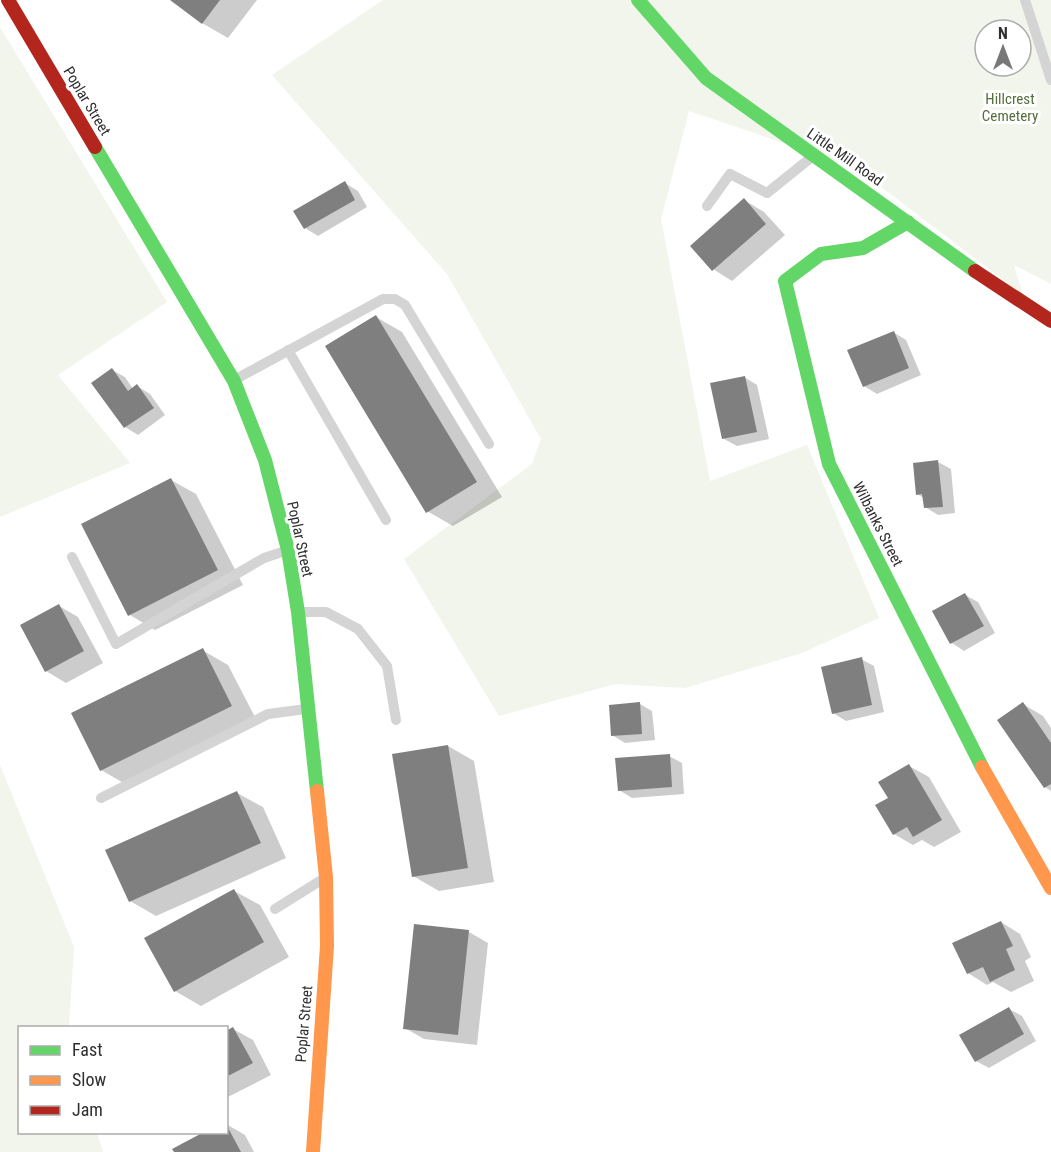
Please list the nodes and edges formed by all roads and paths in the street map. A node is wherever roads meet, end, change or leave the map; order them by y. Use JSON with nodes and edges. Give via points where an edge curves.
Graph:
{"nodes":[{"id":1,"x":8,"y":0,"type":"edge"},
{"id":2,"x":638,"y":0,"type":"edge"},
{"id":3,"x":1025,"y":0,"type":"edge"},
{"id":4,"x":1051,"y":80,"type":"edge"},
{"id":5,"x":813,"y":156,"type":"junction"},
{"id":6,"x":707,"y":206,"type":"dead end"},
{"id":7,"x":908,"y":222,"type":"junction"},
{"id":8,"x":1051,"y":321,"type":"edge"},
{"id":9,"x":288,"y":350,"type":"junction"},
{"id":10,"x":234,"y":381,"type":"junction"},
{"id":11,"x":489,"y":444,"type":"dead end"},
{"id":12,"x":386,"y":520,"type":"dead end"},
{"id":13,"x":288,"y":550,"type":"junction"},
{"id":14,"x":72,"y":557,"type":"dead end"},
{"id":15,"x":298,"y":612,"type":"junction"},
{"id":16,"x":308,"y":709,"type":"junction"},
{"id":17,"x":396,"y":720,"type":"dead end"},
{"id":18,"x":101,"y":798,"type":"dead end"},
{"id":19,"x":326,"y":877,"type":"junction"},
{"id":20,"x":1051,"y":888,"type":"edge"},
{"id":21,"x":274,"y":909,"type":"dead end"},
{"id":22,"x":313,"y":1152,"type":"edge"}],
"edges":[{"from":1,"to":10,"type":"street","name":"Poplar Street"},
{"from":2,"to":5,"type":"street","name":"Little Mill Road","via":[[706,78]]},
{"from":3,"to":4,"type":"lane"},
{"from":5,"to":6,"type":"lane","via":[[767,193],[730,174]]},
{"from":5,"to":7,"type":"street","name":"Little Mill Road"},
{"from":7,"to":8,"type":"street","name":"Little Mill Road"},
{"from":7,"to":20,"type":"street","name":"Wilbanks Street","via":[[863,248],[821,254],[785,281],[829,464],[991,784]]},
{"from":9,"to":10,"type":"lane"},
{"from":9,"to":11,"type":"lane","via":[[383,299],[395,299],[405,305]]},
{"from":9,"to":12,"type":"lane"},
{"from":10,"to":13,"type":"street","name":"Poplar Street","via":[[265,460]]},
{"from":13,"to":14,"type":"lane","via":[[264,558],[116,644]]},
{"from":13,"to":15,"type":"street","name":"Poplar Street"},
{"from":15,"to":16,"type":"street","name":"Poplar Street"},
{"from":15,"to":17,"type":"lane","via":[[326,612],[358,629],[387,666]]},
{"from":16,"to":18,"type":"lane","via":[[268,714]]},
{"from":16,"to":19,"type":"street","name":"Poplar Street"},
{"from":19,"to":21,"type":"lane"},
{"from":19,"to":22,"type":"street","name":"Poplar Street","via":[[327,946]]}]}
